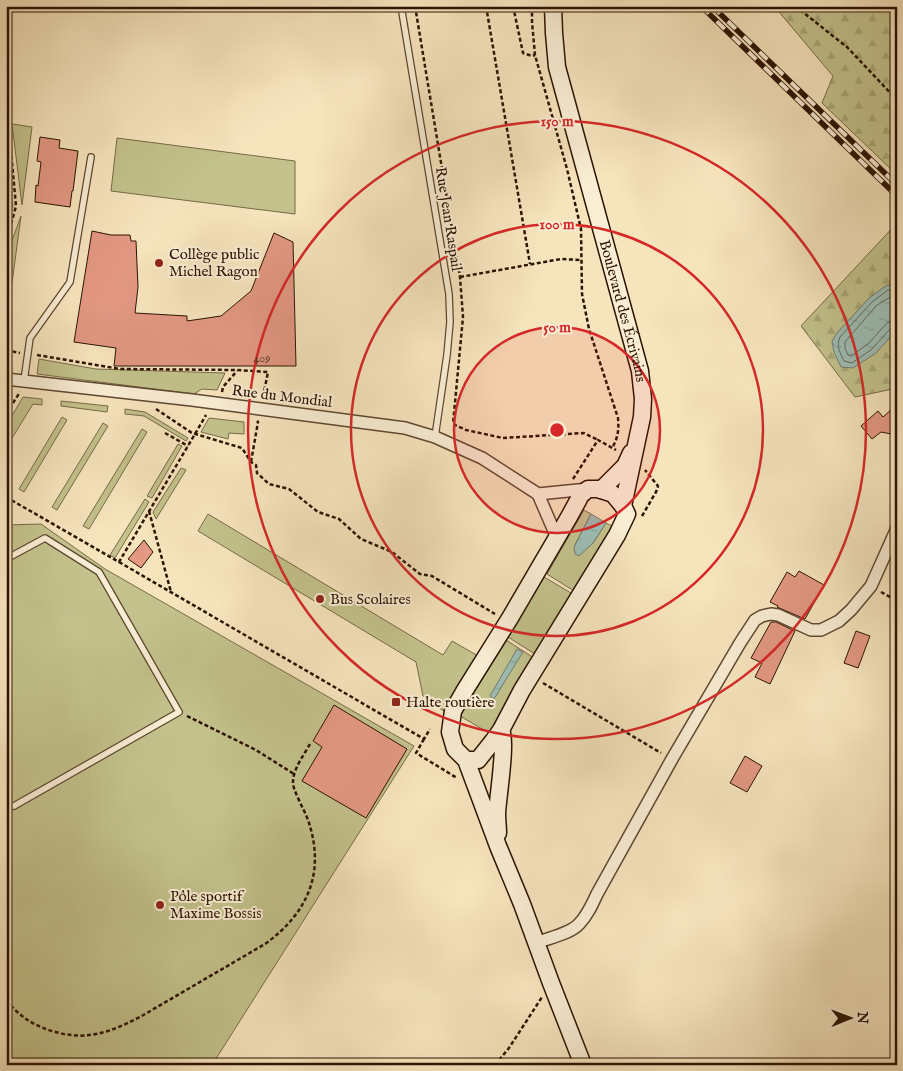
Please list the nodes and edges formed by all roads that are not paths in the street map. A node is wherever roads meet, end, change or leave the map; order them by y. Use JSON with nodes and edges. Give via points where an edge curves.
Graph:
{"nodes":[{"id":1,"x":401,"y":6,"type":"edge"},
{"id":2,"x":553,"y":6,"type":"edge"},
{"id":3,"x":91,"y":157,"type":"dead end"},
{"id":4,"x":6,"y":379,"type":"edge"},
{"id":5,"x":24,"y":381,"type":"junction"},
{"id":6,"x":435,"y":437,"type":"junction"},
{"id":7,"x":637,"y":442,"type":"junction"},
{"id":8,"x":594,"y":490,"type":"junction"},
{"id":9,"x":538,"y":494,"type":"junction"},
{"id":10,"x":623,"y":506,"type":"junction"},
{"id":11,"x":897,"y":528,"type":"edge"},
{"id":12,"x":557,"y":538,"type":"junction"},
{"id":13,"x":6,"y":559,"type":"edge"},
{"id":14,"x":501,"y":730,"type":"junction"},
{"id":15,"x":466,"y":760,"type":"junction"},
{"id":16,"x":14,"y":806,"type":"dead end"},
{"id":17,"x":498,"y":846,"type":"junction"},
{"id":18,"x":536,"y":943,"type":"junction"},
{"id":19,"x":583,"y":1065,"type":"edge"}],
"edges":[{"from":1,"to":6,"type":"lane","name":"Rue Jean Raspail","via":[[449,294],[447,355]]},
{"from":2,"to":7,"type":"main road","name":"Boulevard des Écrivains","via":[[557,67],[640,371],[643,399]]},
{"from":3,"to":5,"type":"lane","via":[[70,282],[30,338]]},
{"from":4,"to":5,"type":"street","name":"Rue du Mondial"},
{"from":5,"to":6,"type":"street","name":"Rue du Mondial","via":[[405,428]]},
{"from":6,"to":9,"type":"street","name":"Rue du Mondial","via":[[482,458]]},
{"from":7,"to":8,"type":"main road","via":[[625,466]]},
{"from":7,"to":10,"type":"main road"},
{"from":8,"to":9,"type":"street"},
{"from":8,"to":10,"type":"main road","via":[[613,494]]},
{"from":8,"to":12,"type":"main road","via":[[581,494]]},
{"from":9,"to":12,"type":"street"},
{"from":10,"to":14,"type":"main road","via":[[627,514],[617,535]]},
{"from":11,"to":18,"type":"street","via":[[871,586],[838,621],[821,630],[811,630],[778,615],[755,620],[672,759],[589,912],[570,931]]},
{"from":12,"to":15,"type":"main road","via":[[453,711],[450,732],[456,749]]},
{"from":13,"to":16,"type":"lane","via":[[45,538],[98,572],[179,712]]},
{"from":14,"to":15,"type":"main road","via":[[478,760]]},
{"from":14,"to":17,"type":"main road"},
{"from":15,"to":17,"type":"main road"},
{"from":17,"to":18,"type":"main road"},
{"from":18,"to":19,"type":"main road"}]}
